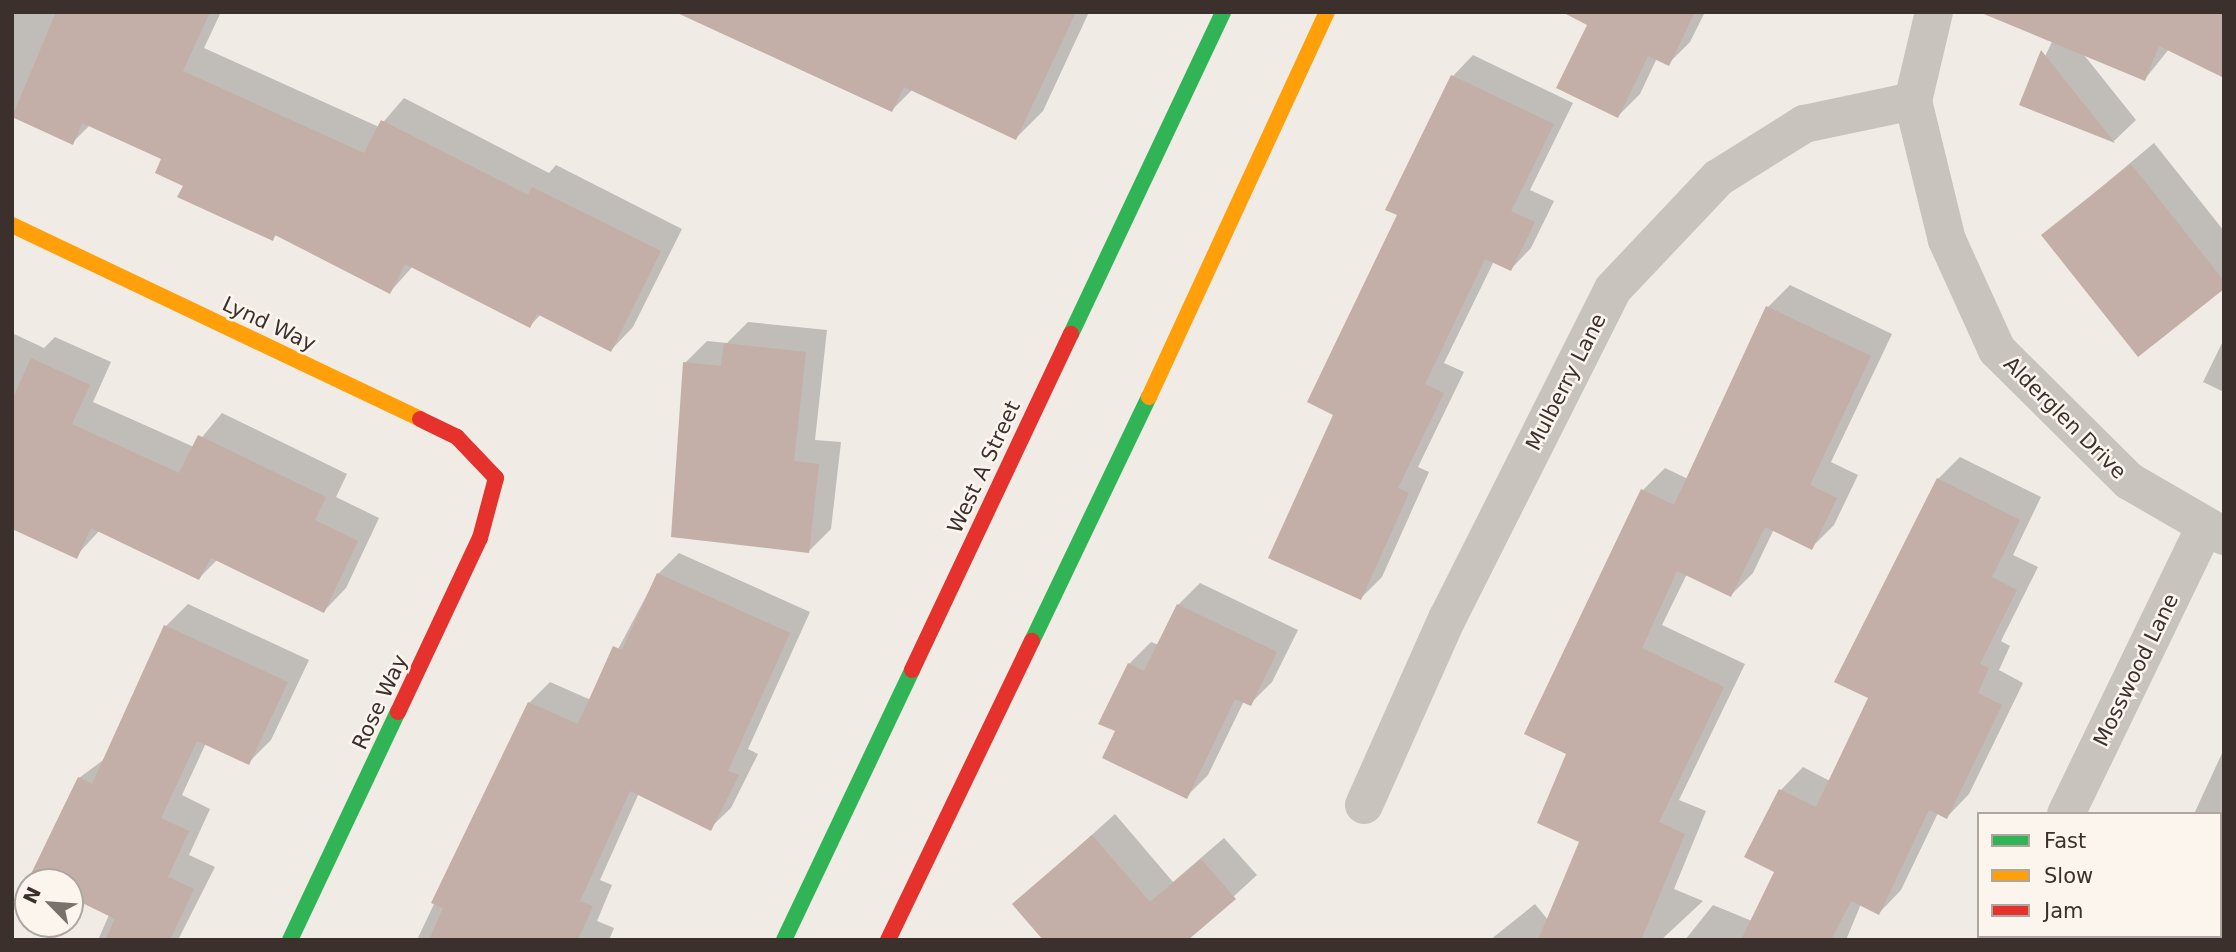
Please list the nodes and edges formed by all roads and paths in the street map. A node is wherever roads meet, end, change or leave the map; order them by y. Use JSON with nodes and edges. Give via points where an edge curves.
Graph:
{"nodes":[{"id":1,"x":1223,"y":12,"type":"edge"},
{"id":2,"x":1327,"y":12,"type":"edge"},
{"id":3,"x":1934,"y":12,"type":"edge"},
{"id":4,"x":1913,"y":101,"type":"junction"},
{"id":5,"x":12,"y":225,"type":"edge"},
{"id":6,"x":496,"y":478,"type":"joint"},
{"id":7,"x":2214,"y":531,"type":"edge"},
{"id":8,"x":1364,"y":805,"type":"dead end"},
{"id":9,"x":2067,"y":812,"type":"edge"},
{"id":10,"x":290,"y":940,"type":"edge"},
{"id":11,"x":784,"y":940,"type":"edge"},
{"id":12,"x":888,"y":940,"type":"edge"}],
"edges":[{"from":1,"to":11,"type":"main road","name":"West A Street"},
{"from":2,"to":12,"type":"main road","via":[[1239,210]]},
{"from":3,"to":4,"type":"street","name":"Alderglen Drive"},
{"from":4,"to":7,"type":"street","name":"Alderglen Drive","via":[[1947,240],[1997,350],[2129,481]]},
{"from":4,"to":8,"type":"street","name":"Mulberry Lane","via":[[1804,124],[1717,178],[1613,289],[1447,619]]},
{"from":5,"to":6,"type":"main road","name":"Lynd Way","via":[[457,437]]},
{"from":6,"to":10,"type":"main road","name":"Rose Way","via":[[480,538]]},
{"from":7,"to":9,"type":"street","name":"Mosswood Lane"}]}
